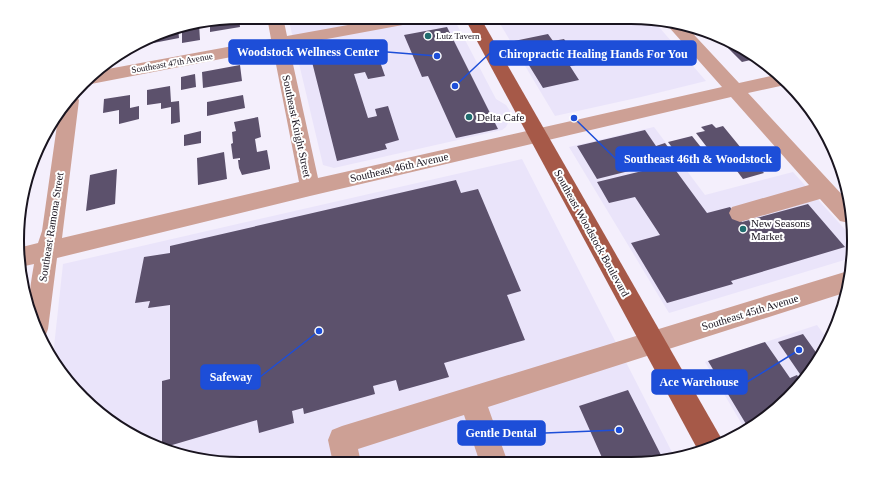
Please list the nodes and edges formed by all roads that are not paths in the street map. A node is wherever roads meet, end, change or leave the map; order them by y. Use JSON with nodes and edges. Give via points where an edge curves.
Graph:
{"nodes":[{"id":1,"x":276,"y":24,"type":"edge"},
{"id":2,"x":382,"y":24,"type":"edge"},
{"id":3,"x":476,"y":24,"type":"edge"},
{"id":4,"x":680,"y":29,"type":"edge"},
{"id":5,"x":280,"y":43,"type":"junction"},
{"id":6,"x":100,"y":76,"type":"edge"},
{"id":7,"x":776,"y":81,"type":"edge"},
{"id":8,"x":735,"y":90,"type":"junction"},
{"id":9,"x":69,"y":109,"type":"edge"},
{"id":10,"x":538,"y":136,"type":"junction"},
{"id":11,"x":310,"y":188,"type":"junction"},
{"id":12,"x":825,"y":189,"type":"junction"},
{"id":13,"x":845,"y":212,"type":"edge"},
{"id":14,"x":740,"y":213,"type":"dead end"},
{"id":15,"x":47,"y":252,"type":"junction"},
{"id":16,"x":24,"y":257,"type":"edge"},
{"id":17,"x":843,"y":283,"type":"edge"},
{"id":18,"x":38,"y":317,"type":"edge"},
{"id":19,"x":653,"y":342,"type":"junction"},
{"id":20,"x":472,"y":399,"type":"junction"},
{"id":21,"x":709,"y":443,"type":"edge"},
{"id":22,"x":346,"y":457,"type":"edge"},
{"id":23,"x":492,"y":457,"type":"edge"}],
"edges":[{"from":1,"to":5,"type":"street","name":"Southeast Knight Street"},
{"from":2,"to":5,"type":"street","name":"Southeast 47th Avenue"},
{"from":3,"to":10,"type":"main road","name":"Southeast Woodstock Boulevard"},
{"from":4,"to":8,"type":"street"},
{"from":5,"to":6,"type":"street","name":"Southeast 47th Avenue"},
{"from":5,"to":11,"type":"street","name":"Southeast Knight Street"},
{"from":7,"to":8,"type":"street","name":"Southeast 46th Avenue"},
{"from":8,"to":10,"type":"street","name":"Southeast 46th Avenue"},
{"from":8,"to":12,"type":"street"},
{"from":9,"to":15,"type":"street","name":"Southeast Ramona Street","via":[[53,231]]},
{"from":10,"to":11,"type":"street","name":"Southeast 46th Avenue"},
{"from":10,"to":19,"type":"main road","name":"Southeast Woodstock Boulevard"},
{"from":11,"to":15,"type":"street","name":"Southeast 46th Avenue"},
{"from":12,"to":13,"type":"street"},
{"from":12,"to":14,"type":"street"},
{"from":15,"to":16,"type":"street","name":"Southeast 46th Avenue"},
{"from":15,"to":18,"type":"street","name":"Southeast Ramona Street"},
{"from":17,"to":19,"type":"street","name":"Southeast 45th Avenue"},
{"from":19,"to":20,"type":"street","name":"Southeast 45th Avenue"},
{"from":19,"to":21,"type":"main road","name":"Southeast Woodstock Boulevard"},
{"from":20,"to":22,"type":"street","name":"Southeast 45th Avenue","via":[[342,440]]},
{"from":20,"to":23,"type":"street"}]}
